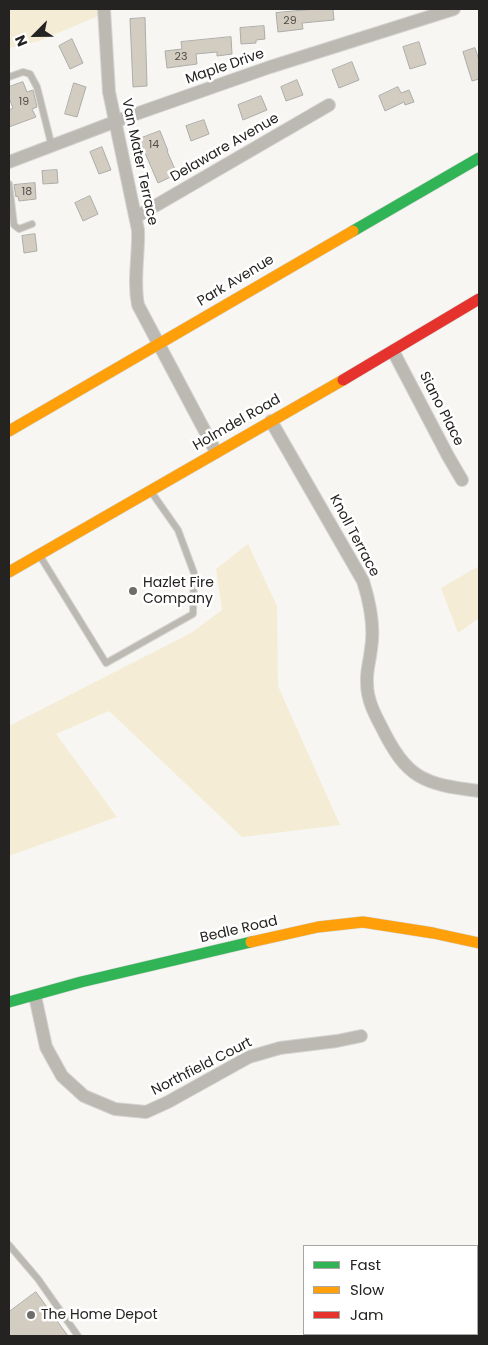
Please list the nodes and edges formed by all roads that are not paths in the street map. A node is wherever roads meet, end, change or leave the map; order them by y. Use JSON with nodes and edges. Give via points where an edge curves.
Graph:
{"nodes":[{"id":1,"x":104,"y":9,"type":"edge"},
{"id":2,"x":454,"y":9,"type":"edge"},
{"id":3,"x":9,"y":77,"type":"edge"},
{"id":4,"x":329,"y":106,"type":"dead end"},
{"id":5,"x":116,"y":122,"type":"junction"},
{"id":6,"x":52,"y":146,"type":"junction"},
{"id":7,"x":479,"y":158,"type":"edge"},
{"id":8,"x":9,"y":162,"type":"edge"},
{"id":9,"x":9,"y":184,"type":"edge"},
{"id":10,"x":136,"y":217,"type":"junction"},
{"id":11,"x":32,"y":224,"type":"dead end"},
{"id":12,"x":479,"y":299,"type":"edge"},
{"id":13,"x":158,"y":345,"type":"junction"},
{"id":14,"x":393,"y":351,"type":"junction"},
{"id":15,"x":271,"y":422,"type":"junction"},
{"id":16,"x":9,"y":431,"type":"edge"},
{"id":17,"x":216,"y":452,"type":"junction"},
{"id":18,"x":462,"y":480,"type":"dead end"},
{"id":19,"x":151,"y":490,"type":"junction"},
{"id":20,"x":39,"y":555,"type":"junction"},
{"id":21,"x":9,"y":572,"type":"edge"},
{"id":22,"x":479,"y":791,"type":"edge"},
{"id":23,"x":479,"y":943,"type":"edge"},
{"id":24,"x":35,"y":996,"type":"junction"},
{"id":25,"x":9,"y":1002,"type":"edge"},
{"id":26,"x":361,"y":1036,"type":"dead end"},
{"id":27,"x":9,"y":1245,"type":"edge"},
{"id":28,"x":78,"y":1336,"type":"edge"}],
"edges":[{"from":1,"to":5,"type":"street","name":"Van Mater Terrace","via":[[110,92]]},
{"from":2,"to":5,"type":"street","name":"Maple Drive","via":[[270,67]]},
{"from":3,"to":6,"type":"lane","via":[[23,72],[30,74],[37,87]]},
{"from":4,"to":10,"type":"street","name":"Delaware Avenue"},
{"from":5,"to":6,"type":"street","name":"Maple Drive"},
{"from":5,"to":10,"type":"street","name":"Van Mater Terrace"},
{"from":6,"to":8,"type":"street","name":"Maple Drive"},
{"from":7,"to":13,"type":"street","name":"Park Avenue"},
{"from":9,"to":11,"type":"lane","via":[[14,226],[19,229]]},
{"from":10,"to":13,"type":"street","name":"Van Mater Terrace","via":[[139,247],[137,297]]},
{"from":12,"to":14,"type":"street","name":"Holmdel Road"},
{"from":13,"to":16,"type":"street","name":"Park Avenue"},
{"from":13,"to":17,"type":"street","name":"Van Mater Terrace"},
{"from":14,"to":15,"type":"street","name":"Holmdel Road"},
{"from":14,"to":18,"type":"street","name":"Siano Place"},
{"from":15,"to":17,"type":"street","name":"Holmdel Road"},
{"from":15,"to":22,"type":"street","name":"Knoll Terrace","via":[[359,570],[373,630],[368,694],[388,740],[402,762],[422,779],[447,787]]},
{"from":17,"to":19,"type":"street","name":"Holmdel Road"},
{"from":19,"to":20,"type":"street","name":"Holmdel Road"},
{"from":19,"to":20,"type":"lane","via":[[178,530],[194,573],[193,614],[106,663]]},
{"from":20,"to":21,"type":"street","name":"Holmdel Road"},
{"from":23,"to":24,"type":"street","name":"Bedle Road","via":[[382,924],[346,923],[89,980]]},
{"from":24,"to":25,"type":"street","name":"Bedle Road"},
{"from":24,"to":26,"type":"street","name":"Northfield Court","via":[[46,1047],[62,1076],[84,1096],[115,1109],[146,1112],[249,1057],[280,1048]]},
{"from":27,"to":28,"type":"lane","via":[[38,1279]]}]}
